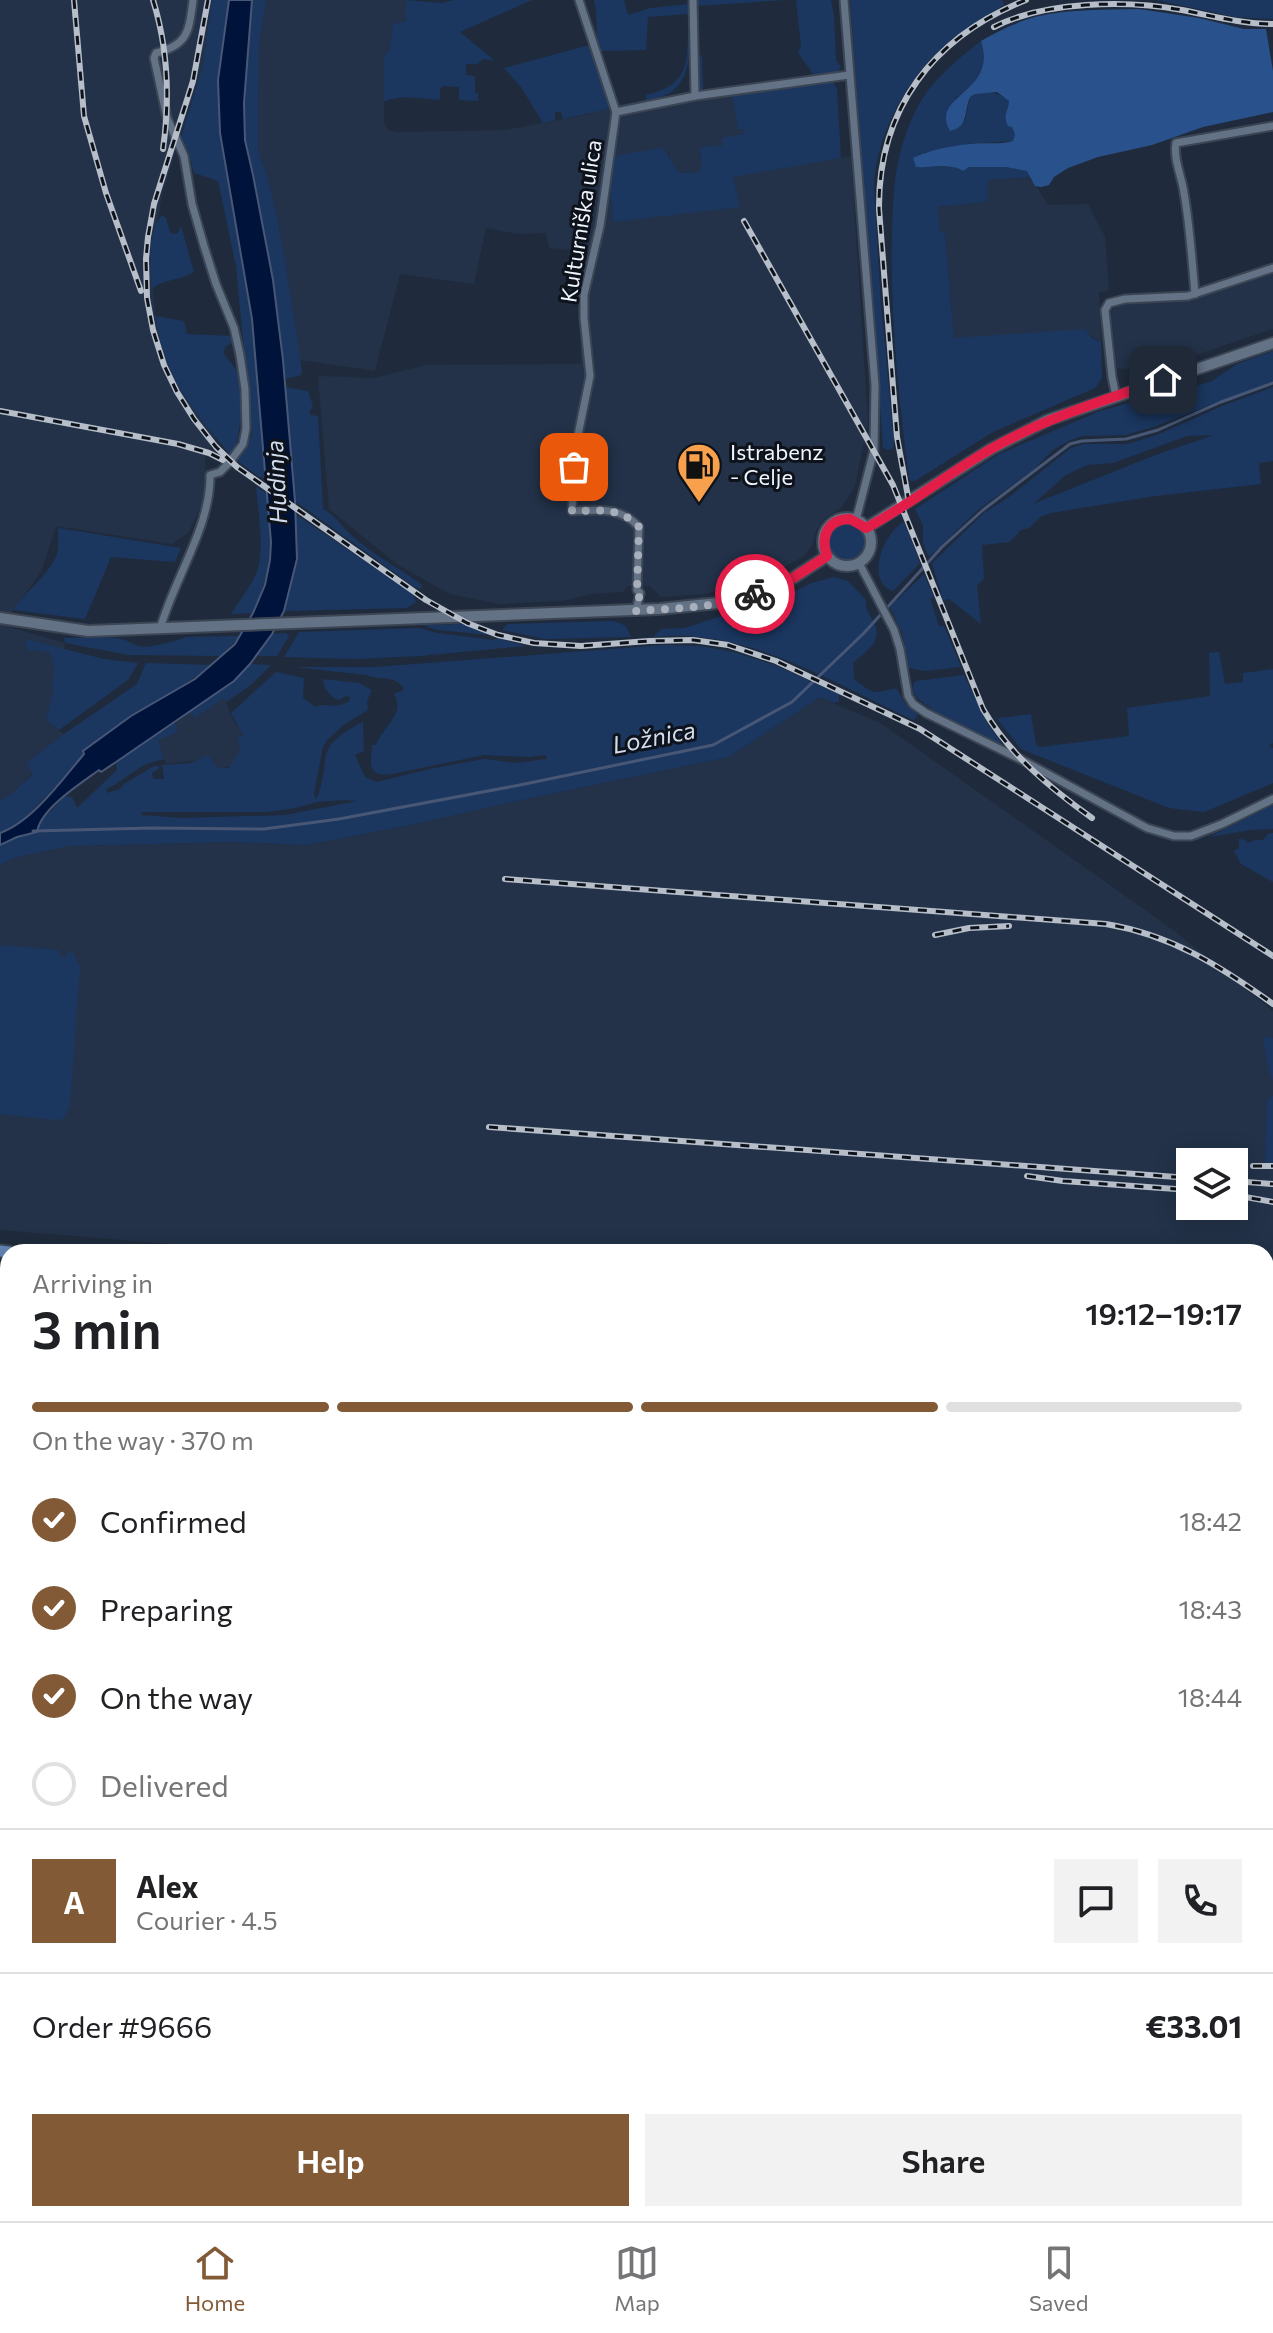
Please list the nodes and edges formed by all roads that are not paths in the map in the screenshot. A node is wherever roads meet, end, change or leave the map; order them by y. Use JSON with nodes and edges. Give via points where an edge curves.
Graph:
{"nodes":[{"id":1,"x":193,"y":0,"type":"edge"},
{"id":2,"x":579,"y":0,"type":"edge"},
{"id":3,"x":693,"y":0,"type":"edge"},
{"id":4,"x":844,"y":0,"type":"edge"},
{"id":5,"x":849,"y":75,"type":"junction"},
{"id":6,"x":695,"y":96,"type":"junction"},
{"id":7,"x":616,"y":112,"type":"junction"},
{"id":8,"x":1273,"y":126,"type":"edge"},
{"id":9,"x":1273,"y":268,"type":"edge"},
{"id":10,"x":1195,"y":294,"type":"junction"},
{"id":11,"x":1273,"y":343,"type":"edge"},
{"id":12,"x":1116,"y":396,"type":"junction"},
{"id":13,"x":856,"y":520,"type":"junction"},
{"id":14,"x":866,"y":528,"type":"junction"},
{"id":15,"x":827,"y":556,"type":"junction"},
{"id":16,"x":859,"y":563,"type":"junction"},
{"id":17,"x":636,"y":611,"type":"junction"},
{"id":18,"x":0,"y":618,"type":"edge"},
{"id":19,"x":160,"y":629,"type":"junction"},
{"id":20,"x":1273,"y":799,"type":"edge"}],
"edges":[{"from":1,"to":19,"type":"street","via":[[186,36],[154,58],[204,246],[234,328],[246,429],[231,461],[210,475],[203,518]]},
{"from":2,"to":7,"type":"street"},
{"from":3,"to":6,"type":"street"},
{"from":4,"to":5,"type":"street"},
{"from":5,"to":6,"type":"street","name":"Kulturniška ulica"},
{"from":5,"to":13,"type":"street","via":[[875,385],[874,450]]},
{"from":6,"to":7,"type":"street","name":"Kulturniška ulica"},
{"from":7,"to":17,"type":"street","name":"Kulturniška ulica","via":[[584,295],[590,376],[575,450],[572,511],[611,510],[639,527]]},
{"from":8,"to":10,"type":"street","via":[[1176,143]]},
{"from":9,"to":10,"type":"street"},
{"from":10,"to":12,"type":"street","via":[[1109,303],[1105,310]]},
{"from":11,"to":12,"type":"street"},
{"from":12,"to":14,"type":"street","via":[[1019,434]]},
{"from":13,"to":14,"type":"street"},
{"from":13,"to":15,"type":"street","via":[[830,525],[823,538]]},
{"from":14,"to":16,"type":"street","via":[[870,551]]},
{"from":15,"to":16,"type":"street","via":[[841,566]]},
{"from":15,"to":17,"type":"street","via":[[793,578],[738,601]]},
{"from":16,"to":20,"type":"street","via":[[894,630],[913,704],[926,713],[1147,828],[1174,836],[1191,836]]},
{"from":17,"to":19,"type":"street"},
{"from":18,"to":19,"type":"street","via":[[88,631]]}]}
